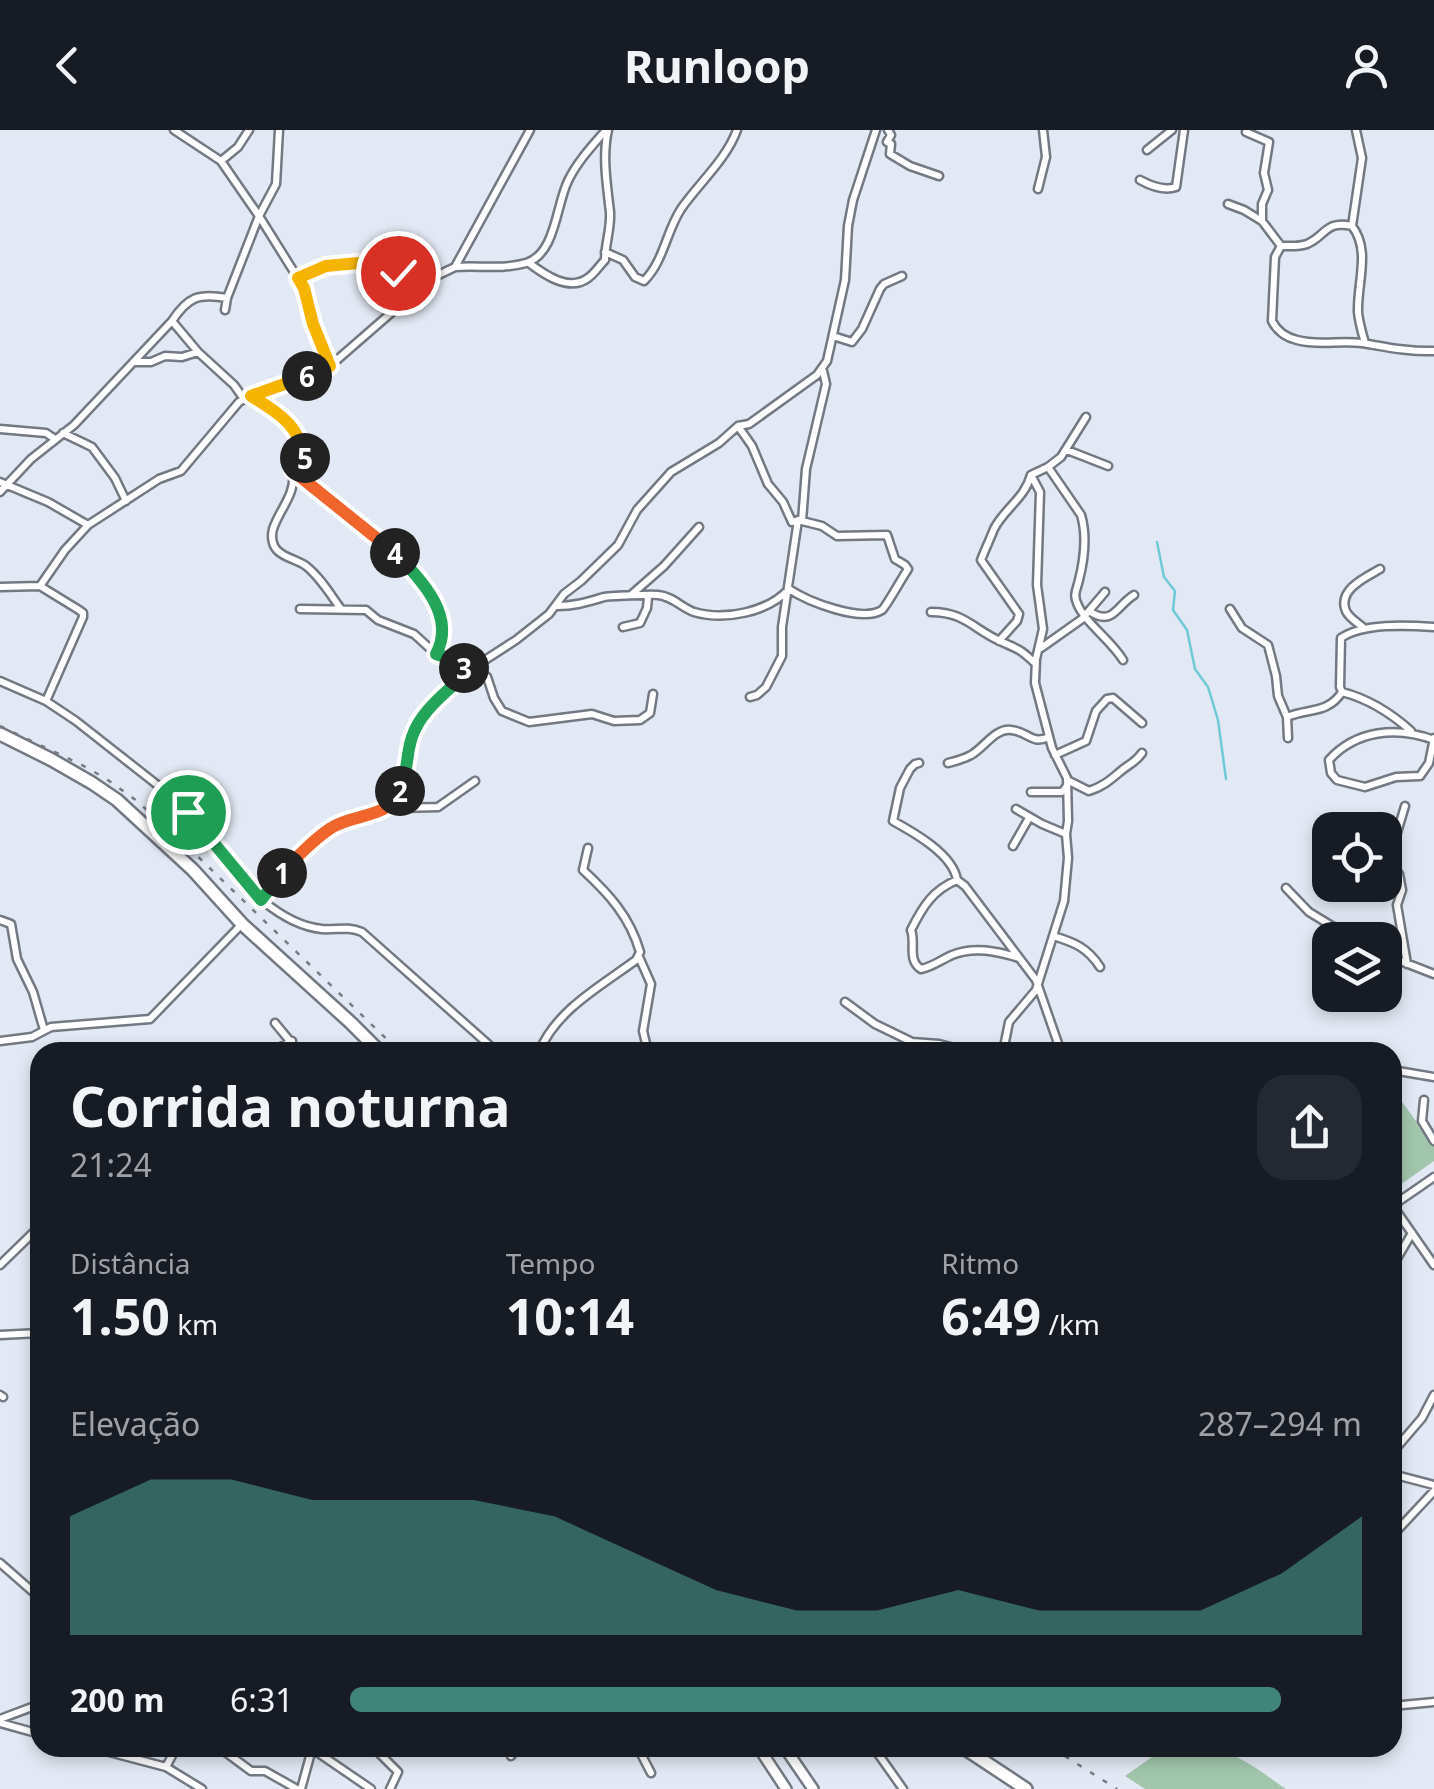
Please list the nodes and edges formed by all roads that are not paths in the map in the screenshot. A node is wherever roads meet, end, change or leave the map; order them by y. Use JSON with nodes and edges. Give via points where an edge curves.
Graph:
{"nodes":[{"id":1,"x":174,"y":130,"type":"edge"},
{"id":2,"x":249,"y":130,"type":"edge"},
{"id":3,"x":279,"y":130,"type":"edge"},
{"id":4,"x":530,"y":130,"type":"edge"},
{"id":5,"x":607,"y":130,"type":"edge"},
{"id":6,"x":737,"y":130,"type":"edge"},
{"id":7,"x":876,"y":130,"type":"edge"},
{"id":8,"x":888,"y":130,"type":"edge"},
{"id":9,"x":1043,"y":130,"type":"edge"},
{"id":10,"x":1172,"y":130,"type":"edge"},
{"id":11,"x":1184,"y":130,"type":"edge"},
{"id":12,"x":1356,"y":130,"type":"edge"},
{"id":13,"x":1246,"y":132,"type":"edge"},
{"id":14,"x":1147,"y":150,"type":"dead end"},
{"id":15,"x":221,"y":160,"type":"junction"},
{"id":16,"x":939,"y":176,"type":"dead end"},
{"id":17,"x":1140,"y":180,"type":"dead end"},
{"id":18,"x":1038,"y":189,"type":"dead end"},
{"id":19,"x":1228,"y":204,"type":"dead end"},
{"id":20,"x":258,"y":216,"type":"junction"},
{"id":21,"x":1262,"y":220,"type":"junction"},
{"id":22,"x":1352,"y":226,"type":"junction"},
{"id":23,"x":1281,"y":246,"type":"junction"},
{"id":24,"x":605,"y":252,"type":"junction"},
{"id":25,"x":529,"y":263,"type":"junction"},
{"id":26,"x":455,"y":267,"type":"junction"},
{"id":27,"x":398,"y":273,"type":"dead end"},
{"id":28,"x":902,"y":276,"type":"dead end"},
{"id":29,"x":298,"y":278,"type":"junction"},
{"id":30,"x":227,"y":298,"type":"junction"},
{"id":31,"x":225,"y":310,"type":"dead end"},
{"id":32,"x":172,"y":320,"type":"junction"},
{"id":33,"x":833,"y":336,"type":"junction"},
{"id":34,"x":1365,"y":344,"type":"junction"},
{"id":35,"x":198,"y":352,"type":"junction"},
{"id":36,"x":1434,"y":352,"type":"edge"},
{"id":37,"x":134,"y":362,"type":"junction"},
{"id":38,"x":330,"y":366,"type":"junction"},
{"id":39,"x":822,"y":370,"type":"junction"},
{"id":40,"x":248,"y":397,"type":"junction"},
{"id":41,"x":1086,"y":417,"type":"dead end"},
{"id":42,"x":738,"y":426,"type":"junction"},
{"id":43,"x":0,"y":429,"type":"edge"},
{"id":44,"x":63,"y":433,"type":"junction"},
{"id":45,"x":55,"y":439,"type":"junction"},
{"id":46,"x":1067,"y":450,"type":"junction"},
{"id":47,"x":1108,"y":466,"type":"dead end"},
{"id":48,"x":1048,"y":467,"type":"junction"},
{"id":49,"x":293,"y":471,"type":"junction"},
{"id":50,"x":1031,"y":475,"type":"junction"},
{"id":51,"x":2,"y":487,"type":"edge"},
{"id":52,"x":126,"y":501,"type":"junction"},
{"id":53,"x":800,"y":521,"type":"junction"},
{"id":54,"x":88,"y":525,"type":"junction"},
{"id":55,"x":700,"y":527,"type":"dead end"},
{"id":56,"x":1380,"y":569,"type":"dead end"},
{"id":57,"x":40,"y":586,"type":"junction"},
{"id":58,"x":0,"y":587,"type":"edge"},
{"id":59,"x":789,"y":589,"type":"junction"},
{"id":60,"x":1104,"y":592,"type":"dead end"},
{"id":61,"x":630,"y":596,"type":"junction"},
{"id":62,"x":648,"y":596,"type":"junction"},
{"id":63,"x":1134,"y":596,"type":"dead end"},
{"id":64,"x":556,"y":606,"type":"junction"},
{"id":65,"x":341,"y":608,"type":"junction"},
{"id":66,"x":300,"y":609,"type":"dead end"},
{"id":67,"x":1230,"y":609,"type":"dead end"},
{"id":68,"x":931,"y":612,"type":"dead end"},
{"id":69,"x":1086,"y":613,"type":"junction"},
{"id":70,"x":623,"y":627,"type":"dead end"},
{"id":71,"x":1434,"y":627,"type":"edge"},
{"id":72,"x":1364,"y":628,"type":"junction"},
{"id":73,"x":999,"y":641,"type":"junction"},
{"id":74,"x":1040,"y":649,"type":"junction"},
{"id":75,"x":436,"y":654,"type":"junction"},
{"id":76,"x":1123,"y":660,"type":"dead end"},
{"id":77,"x":1036,"y":664,"type":"junction"},
{"id":78,"x":472,"y":669,"type":"junction"},
{"id":79,"x":0,"y":681,"type":"edge"},
{"id":80,"x":1342,"y":692,"type":"junction"},
{"id":81,"x":654,"y":694,"type":"dead end"},
{"id":82,"x":750,"y":697,"type":"dead end"},
{"id":83,"x":46,"y":701,"type":"junction"},
{"id":84,"x":1287,"y":717,"type":"junction"},
{"id":85,"x":1142,"y":723,"type":"dead end"},
{"id":86,"x":1412,"y":732,"type":"junction"},
{"id":87,"x":0,"y":734,"type":"edge"},
{"id":88,"x":1049,"y":737,"type":"junction"},
{"id":89,"x":1288,"y":738,"type":"dead end"},
{"id":90,"x":1434,"y":739,"type":"edge"},
{"id":91,"x":1142,"y":754,"type":"dead end"},
{"id":92,"x":1054,"y":755,"type":"junction"},
{"id":93,"x":919,"y":763,"type":"dead end"},
{"id":94,"x":948,"y":763,"type":"dead end"},
{"id":95,"x":1434,"y":773,"type":"edge"},
{"id":96,"x":1422,"y":775,"type":"junction"},
{"id":97,"x":1066,"y":778,"type":"junction"},
{"id":98,"x":475,"y":780,"type":"dead end"},
{"id":99,"x":1031,"y":792,"type":"dead end"},
{"id":100,"x":394,"y":803,"type":"junction"},
{"id":101,"x":1406,"y":806,"type":"dead end"},
{"id":102,"x":1016,"y":809,"type":"dead end"},
{"id":103,"x":1030,"y":818,"type":"junction"},
{"id":104,"x":1402,"y":818,"type":"edge"},
{"id":105,"x":1066,"y":834,"type":"junction"},
{"id":106,"x":1013,"y":846,"type":"dead end"},
{"id":107,"x":588,"y":848,"type":"dead end"},
{"id":108,"x":958,"y":880,"type":"junction"},
{"id":109,"x":1286,"y":888,"type":"dead end"},
{"id":110,"x":261,"y":900,"type":"junction"},
{"id":111,"x":1398,"y":902,"type":"edge"},
{"id":112,"x":0,"y":920,"type":"edge"},
{"id":113,"x":1325,"y":922,"type":"edge"},
{"id":114,"x":242,"y":924,"type":"junction"},
{"id":115,"x":1053,"y":936,"type":"junction"},
{"id":116,"x":638,"y":956,"type":"junction"},
{"id":117,"x":1019,"y":958,"type":"junction"},
{"id":118,"x":1402,"y":962,"type":"edge"},
{"id":119,"x":1407,"y":964,"type":"junction"},
{"id":120,"x":1100,"y":968,"type":"dead end"},
{"id":121,"x":1434,"y":974,"type":"edge"},
{"id":122,"x":1038,"y":983,"type":"junction"},
{"id":123,"x":845,"y":1002,"type":"dead end"},
{"id":124,"x":274,"y":1023,"type":"dead end"},
{"id":125,"x":44,"y":1030,"type":"junction"},
{"id":126,"x":0,"y":1041,"type":"edge"},
{"id":127,"x":292,"y":1041,"type":"edge"},
{"id":128,"x":370,"y":1042,"type":"edge"},
{"id":129,"x":485,"y":1042,"type":"edge"},
{"id":130,"x":544,"y":1042,"type":"edge"},
{"id":131,"x":645,"y":1042,"type":"edge"},
{"id":132,"x":912,"y":1042,"type":"edge"},
{"id":133,"x":1005,"y":1042,"type":"edge"},
{"id":134,"x":1058,"y":1042,"type":"edge"},
{"id":135,"x":1402,"y":1072,"type":"edge"},
{"id":136,"x":1434,"y":1078,"type":"edge"},
{"id":137,"x":1424,"y":1100,"type":"dead end"},
{"id":138,"x":1434,"y":1141,"type":"edge"},
{"id":139,"x":1434,"y":1177,"type":"edge"},
{"id":140,"x":1402,"y":1200,"type":"edge"},
{"id":141,"x":1402,"y":1218,"type":"edge"},
{"id":142,"x":1412,"y":1232,"type":"junction"},
{"id":143,"x":30,"y":1236,"type":"edge"},
{"id":144,"x":1402,"y":1250,"type":"edge"},
{"id":145,"x":0,"y":1265,"type":"edge"},
{"id":146,"x":1434,"y":1265,"type":"edge"},
{"id":147,"x":30,"y":1333,"type":"edge"},
{"id":148,"x":0,"y":1334,"type":"edge"},
{"id":149,"x":1434,"y":1395,"type":"edge"},
{"id":150,"x":1402,"y":1441,"type":"edge"},
{"id":151,"x":1402,"y":1477,"type":"edge"},
{"id":152,"x":1434,"y":1488,"type":"edge"},
{"id":153,"x":1402,"y":1525,"type":"edge"},
{"id":154,"x":0,"y":1563,"type":"edge"},
{"id":155,"x":30,"y":1589,"type":"edge"},
{"id":156,"x":1434,"y":1702,"type":"edge"},
{"id":157,"x":1402,"y":1705,"type":"edge"},
{"id":158,"x":30,"y":1708,"type":"edge"},
{"id":159,"x":0,"y":1721,"type":"edge"},
{"id":160,"x":30,"y":1731,"type":"edge"},
{"id":161,"x":128,"y":1757,"type":"edge"},
{"id":162,"x":171,"y":1757,"type":"edge"},
{"id":163,"x":232,"y":1757,"type":"edge"},
{"id":164,"x":309,"y":1757,"type":"edge"},
{"id":165,"x":325,"y":1757,"type":"edge"},
{"id":166,"x":383,"y":1757,"type":"edge"},
{"id":167,"x":643,"y":1757,"type":"edge"},
{"id":168,"x":765,"y":1757,"type":"edge"},
{"id":169,"x":791,"y":1757,"type":"edge"},
{"id":170,"x":880,"y":1757,"type":"edge"},
{"id":171,"x":982,"y":1757,"type":"edge"},
{"id":172,"x":984,"y":1757,"type":"edge"},
{"id":173,"x":166,"y":1767,"type":"junction"},
{"id":174,"x":801,"y":1771,"type":"junction"},
{"id":175,"x":651,"y":1772,"type":"dead end"},
{"id":176,"x":784,"y":1786,"type":"edge"},
{"id":177,"x":202,"y":1789,"type":"edge"},
{"id":178,"x":299,"y":1789,"type":"edge"},
{"id":179,"x":371,"y":1789,"type":"edge"},
{"id":180,"x":390,"y":1789,"type":"edge"},
{"id":181,"x":813,"y":1789,"type":"edge"},
{"id":182,"x":903,"y":1789,"type":"edge"},
{"id":183,"x":1026,"y":1789,"type":"edge"},
{"id":184,"x":1038,"y":1789,"type":"edge"}],
"edges":[{"from":1,"to":15,"type":"street"},
{"from":2,"to":15,"type":"street"},
{"from":3,"to":20,"type":"street","via":[[276,184]]},
{"from":4,"to":26,"type":"street"},
{"from":5,"to":24,"type":"street"},
{"from":5,"to":25,"type":"street","via":[[575,168],[549,239]]},
{"from":6,"to":24,"type":"street","via":[[681,210],[644,280]]},
{"from":7,"to":33,"type":"street","via":[[849,219]]},
{"from":8,"to":16,"type":"street","via":[[890,154]]},
{"from":9,"to":18,"type":"street","via":[[1046,156]]},
{"from":10,"to":14,"type":"street"},
{"from":11,"to":17,"type":"street","via":[[1176,187]]},
{"from":12,"to":22,"type":"street","via":[[1362,158]]},
{"from":13,"to":21,"type":"street","via":[[1269,142]]},
{"from":15,"to":20,"type":"street"},
{"from":19,"to":21,"type":"street"},
{"from":20,"to":29,"type":"street"},
{"from":20,"to":30,"type":"street"},
{"from":21,"to":23,"type":"street"},
{"from":22,"to":23,"type":"street","via":[[1326,229],[1305,245]]},
{"from":22,"to":34,"type":"street","via":[[1364,256],[1358,309]]},
{"from":23,"to":34,"type":"street","via":[[1275,257],[1274,327],[1297,340]]},
{"from":24,"to":25,"type":"street","via":[[594,272],[574,284]]},
{"from":25,"to":26,"type":"street"},
{"from":26,"to":38,"type":"street","via":[[430,278]]},
{"from":27,"to":29,"type":"street","via":[[344,264]]},
{"from":28,"to":33,"type":"street","via":[[880,289],[852,342]]},
{"from":29,"to":38,"type":"street"},
{"from":30,"to":31,"type":"street"},
{"from":30,"to":32,"type":"street","via":[[188,302]]},
{"from":32,"to":35,"type":"street"},
{"from":32,"to":37,"type":"street"},
{"from":33,"to":39,"type":"street"},
{"from":34,"to":36,"type":"street"},
{"from":35,"to":37,"type":"street"},
{"from":35,"to":40,"type":"street"},
{"from":37,"to":44,"type":"street"},
{"from":38,"to":40,"type":"street"},
{"from":39,"to":42,"type":"street"},
{"from":39,"to":53,"type":"street","via":[[826,384]]},
{"from":40,"to":49,"type":"street","via":[[282,418],[308,449]]},
{"from":40,"to":52,"type":"street","via":[[181,472]]},
{"from":41,"to":46,"type":"street"},
{"from":42,"to":53,"type":"street","via":[[792,522]]},
{"from":42,"to":64,"type":"street","via":[[671,472],[637,510],[618,545]]},
{"from":43,"to":45,"type":"street"},
{"from":44,"to":45,"type":"street"},
{"from":44,"to":52,"type":"street","via":[[92,447]]},
{"from":45,"to":51,"type":"street"},
{"from":46,"to":47,"type":"street"},
{"from":46,"to":48,"type":"street"},
{"from":48,"to":50,"type":"street"},
{"from":48,"to":69,"type":"street","via":[[1083,518],[1075,596]]},
{"from":49,"to":65,"type":"street","via":[[273,541],[309,568]]},
{"from":49,"to":75,"type":"street","via":[[388,546],[425,586],[440,618],[443,641]]},
{"from":50,"to":73,"type":"street","via":[[982,560],[1020,614]]},
{"from":50,"to":74,"type":"street","via":[[1040,492]]},
{"from":51,"to":54,"type":"street"},
{"from":52,"to":54,"type":"street"},
{"from":53,"to":59,"type":"street"},
{"from":53,"to":59,"type":"street","via":[[836,536],[886,535],[908,571],[876,612],[821,605]]},
{"from":54,"to":57,"type":"street"},
{"from":55,"to":61,"type":"street"},
{"from":56,"to":72,"type":"street","via":[[1346,597],[1347,614]]},
{"from":57,"to":58,"type":"street"},
{"from":57,"to":83,"type":"street","via":[[84,617]]},
{"from":59,"to":62,"type":"street","via":[[770,605],[730,616]]},
{"from":59,"to":82,"type":"street","via":[[782,656],[766,687]]},
{"from":60,"to":69,"type":"street"},
{"from":61,"to":62,"type":"street"},
{"from":61,"to":64,"type":"street"},
{"from":62,"to":70,"type":"street","via":[[640,623]]},
{"from":63,"to":69,"type":"street","via":[[1106,618]]},
{"from":64,"to":78,"type":"street"},
{"from":65,"to":66,"type":"street"},
{"from":65,"to":75,"type":"street","via":[[366,610],[414,634]]},
{"from":67,"to":84,"type":"street","via":[[1242,628],[1268,644]]},
{"from":68,"to":73,"type":"street","via":[[954,615]]},
{"from":69,"to":74,"type":"street"},
{"from":69,"to":76,"type":"street"},
{"from":71,"to":72,"type":"street"},
{"from":72,"to":80,"type":"street","via":[[1341,638]]},
{"from":73,"to":77,"type":"street"},
{"from":74,"to":77,"type":"street"},
{"from":75,"to":78,"type":"street"},
{"from":77,"to":88,"type":"street"},
{"from":78,"to":81,"type":"street","via":[[488,677],[502,711],[529,722],[592,714],[640,720],[650,713]]},
{"from":78,"to":100,"type":"street","via":[[414,731]]},
{"from":79,"to":83,"type":"street"},
{"from":80,"to":84,"type":"street","via":[[1319,711]]},
{"from":80,"to":86,"type":"street","via":[[1382,707]]},
{"from":83,"to":110,"type":"street","via":[[174,798]]},
{"from":84,"to":89,"type":"street"},
{"from":85,"to":92,"type":"street","via":[[1107,698],[1086,741]]},
{"from":86,"to":90,"type":"street"},
{"from":86,"to":96,"type":"street","via":[[1377,732],[1348,742],[1329,760],[1331,773],[1364,787]]},
{"from":87,"to":114,"type":"highway","via":[[117,800]]},
{"from":88,"to":92,"type":"street"},
{"from":88,"to":94,"type":"street","via":[[1035,740],[1004,730]]},
{"from":90,"to":96,"type":"street"},
{"from":91,"to":97,"type":"street","via":[[1090,791]]},
{"from":92,"to":97,"type":"street"},
{"from":93,"to":108,"type":"street","via":[[905,776],[892,821],[942,855]]},
{"from":95,"to":96,"type":"street"},
{"from":97,"to":99,"type":"street","via":[[1062,792]]},
{"from":97,"to":105,"type":"street"},
{"from":98,"to":100,"type":"street","via":[[438,808]]},
{"from":100,"to":110,"type":"street","via":[[329,830]]},
{"from":101,"to":104,"type":"street"},
{"from":102,"to":103,"type":"street"},
{"from":103,"to":105,"type":"street"},
{"from":103,"to":106,"type":"street"},
{"from":105,"to":115,"type":"street","via":[[1064,901]]},
{"from":107,"to":116,"type":"street","via":[[584,870],[624,913]]},
{"from":108,"to":117,"type":"street"},
{"from":108,"to":117,"type":"street","via":[[935,892],[911,930],[916,966],[979,950]]},
{"from":109,"to":113,"type":"street"},
{"from":110,"to":129,"type":"street","via":[[304,924],[362,932]]},
{"from":111,"to":119,"type":"street"},
{"from":112,"to":125,"type":"street","via":[[11,924]]},
{"from":114,"to":125,"type":"street","via":[[150,1019]]},
{"from":114,"to":128,"type":"highway"},
{"from":115,"to":120,"type":"street","via":[[1078,944]]},
{"from":115,"to":122,"type":"street"},
{"from":116,"to":130,"type":"street","via":[[568,1011]]},
{"from":116,"to":131,"type":"street","via":[[651,984]]},
{"from":117,"to":122,"type":"street"},
{"from":118,"to":119,"type":"street"},
{"from":119,"to":121,"type":"street"},
{"from":122,"to":133,"type":"street","via":[[1008,1022]]},
{"from":122,"to":134,"type":"street"},
{"from":123,"to":132,"type":"street"},
{"from":124,"to":127,"type":"street"},
{"from":125,"to":126,"type":"street"},
{"from":135,"to":136,"type":"street"},
{"from":137,"to":138,"type":"street","via":[[1422,1121]]},
{"from":139,"to":140,"type":"street"},
{"from":141,"to":142,"type":"street"},
{"from":142,"to":144,"type":"street"},
{"from":142,"to":146,"type":"street"},
{"from":143,"to":145,"type":"street"},
{"from":147,"to":148,"type":"street"},
{"from":149,"to":150,"type":"street"},
{"from":151,"to":152,"type":"street"},
{"from":152,"to":153,"type":"street"},
{"from":154,"to":155,"type":"street"},
{"from":156,"to":157,"type":"street"},
{"from":158,"to":159,"type":"street"},
{"from":159,"to":160,"type":"street"},
{"from":161,"to":173,"type":"street"},
{"from":162,"to":173,"type":"street"},
{"from":163,"to":178,"type":"street","via":[[251,1772],[266,1771]]},
{"from":164,"to":178,"type":"street"},
{"from":165,"to":179,"type":"street"},
{"from":166,"to":180,"type":"street","via":[[398,1772]]},
{"from":167,"to":175,"type":"street"},
{"from":168,"to":176,"type":"main road"},
{"from":169,"to":174,"type":"main road"},
{"from":170,"to":182,"type":"street"},
{"from":171,"to":183,"type":"highway"},
{"from":172,"to":184,"type":"highway"},
{"from":173,"to":177,"type":"street"},
{"from":174,"to":176,"type":"main road"},
{"from":174,"to":181,"type":"main road"}]}
